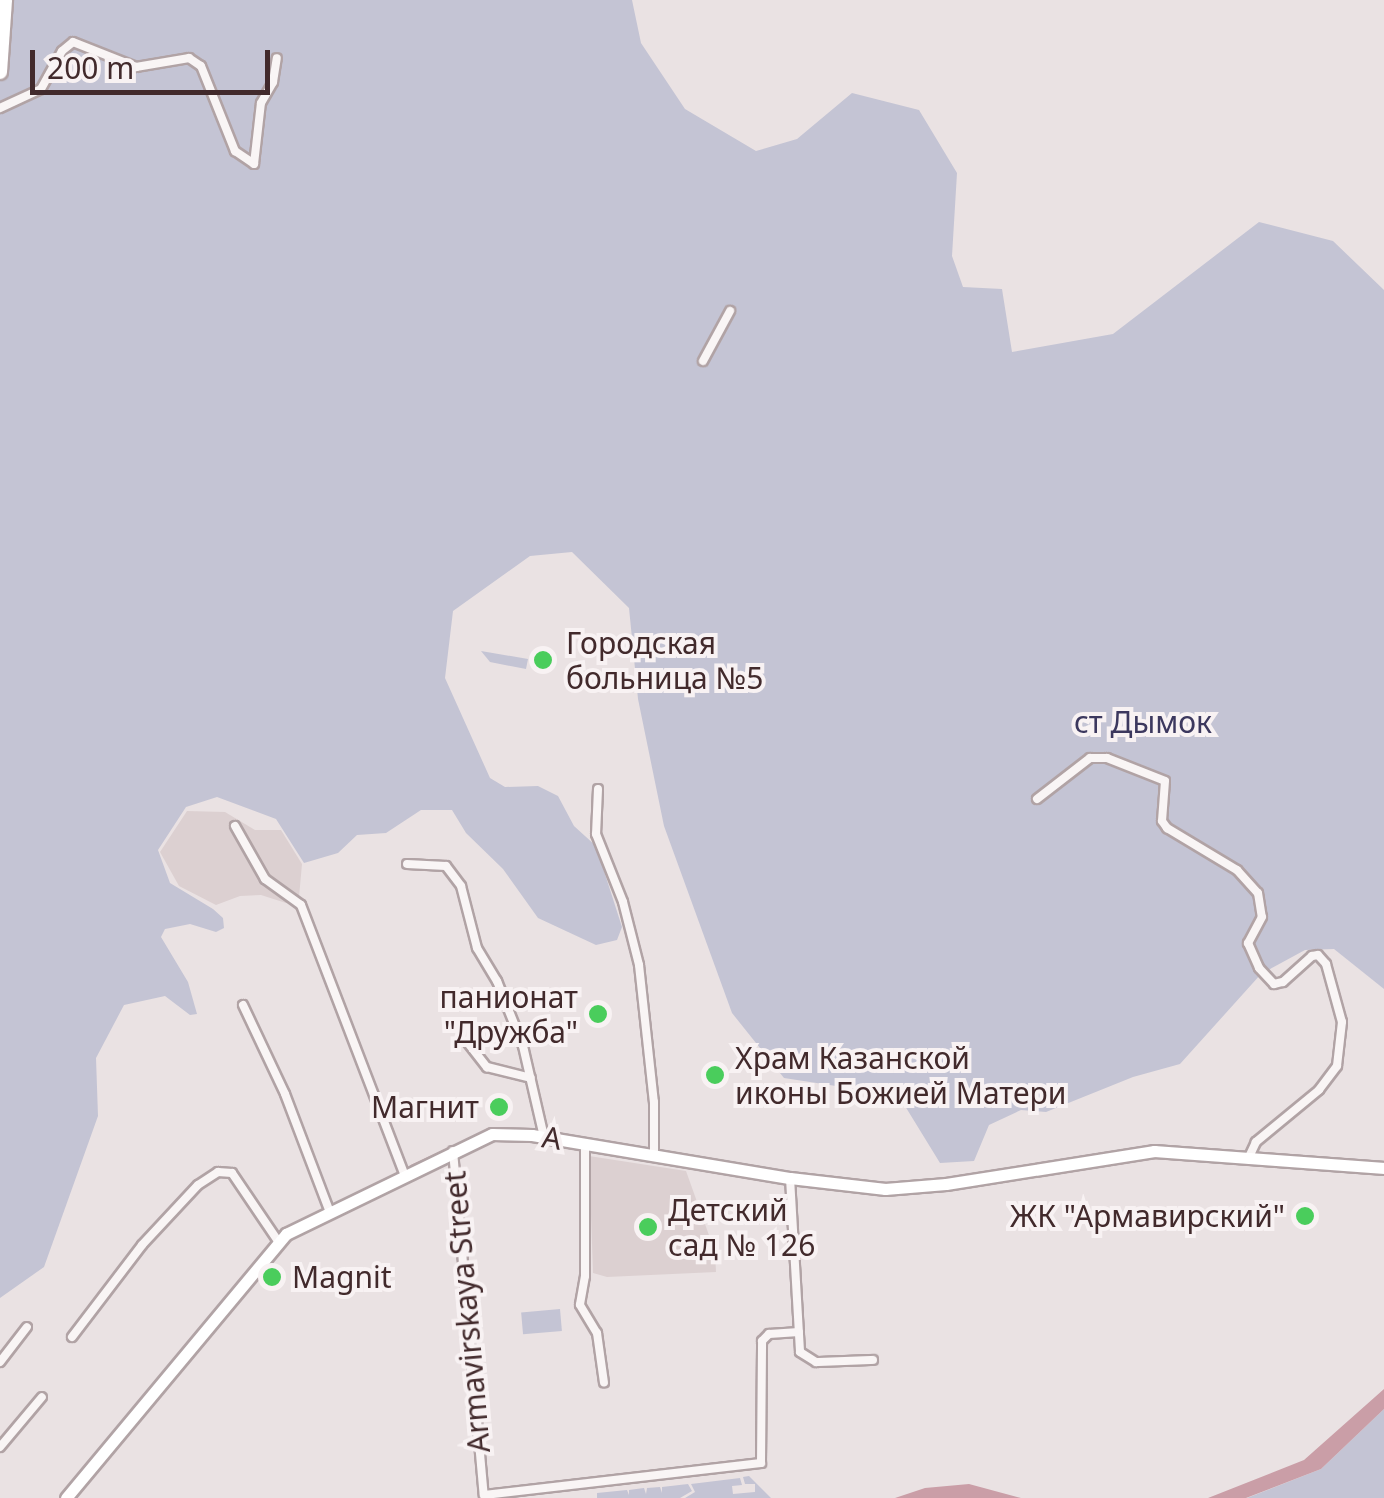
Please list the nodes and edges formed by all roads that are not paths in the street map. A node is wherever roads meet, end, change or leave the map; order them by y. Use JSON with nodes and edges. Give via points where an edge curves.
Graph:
{"nodes":[{"id":1,"x":5,"y":0,"type":"edge"},
{"id":2,"x":277,"y":58,"type":"dead end"},
{"id":3,"x":0,"y":72,"type":"edge"},
{"id":4,"x":0,"y":108,"type":"edge"},
{"id":5,"x":730,"y":311,"type":"dead end"},
{"id":6,"x":703,"y":361,"type":"dead end"},
{"id":7,"x":598,"y":790,"type":"dead end"},
{"id":8,"x":1037,"y":799,"type":"dead end"},
{"id":9,"x":235,"y":826,"type":"dead end"},
{"id":10,"x":406,"y":864,"type":"dead end"},
{"id":11,"x":244,"y":1006,"type":"dead end"},
{"id":12,"x":468,"y":1043,"type":"dead end"},
{"id":13,"x":531,"y":1078,"type":"junction"},
{"id":14,"x":544,"y":1137,"type":"junction"},
{"id":15,"x":585,"y":1143,"type":"junction"},
{"id":16,"x":452,"y":1151,"type":"junction"},
{"id":17,"x":654,"y":1156,"type":"junction"},
{"id":18,"x":1248,"y":1159,"type":"junction"},
{"id":19,"x":1384,"y":1168,"type":"edge"},
{"id":20,"x":404,"y":1174,"type":"junction"},
{"id":21,"x":790,"y":1178,"type":"junction"},
{"id":22,"x":329,"y":1210,"type":"junction"},
{"id":23,"x":278,"y":1241,"type":"junction"},
{"id":24,"x":27,"y":1327,"type":"dead end"},
{"id":25,"x":799,"y":1332,"type":"junction"},
{"id":26,"x":72,"y":1336,"type":"dead end"},
{"id":27,"x":873,"y":1360,"type":"dead end"},
{"id":28,"x":0,"y":1362,"type":"edge"},
{"id":29,"x":604,"y":1383,"type":"dead end"},
{"id":30,"x":42,"y":1397,"type":"dead end"},
{"id":31,"x":0,"y":1447,"type":"edge"},
{"id":32,"x":66,"y":1498,"type":"edge"}],
"edges":[{"from":1,"to":3,"type":"highway"},
{"from":2,"to":4,"type":"street","via":[[261,103],[254,164],[235,151],[202,66],[189,58],[136,67],[73,42],[41,88]]},
{"from":5,"to":6,"type":"street"},
{"from":7,"to":17,"type":"street","via":[[596,834],[639,964]]},
{"from":8,"to":18,"type":"street","via":[[1090,758],[1165,781],[1167,828],[1237,870],[1258,893],[1262,917],[1248,942],[1258,968],[1274,984],[1312,956],[1326,964],[1342,1022],[1337,1066],[1319,1090],[1256,1142]]},
{"from":9,"to":20,"type":"street","via":[[265,879],[301,904]]},
{"from":10,"to":13,"type":"street","via":[[454,872],[477,948]]},
{"from":11,"to":22,"type":"street"},
{"from":12,"to":13,"type":"street","via":[[487,1067]]},
{"from":13,"to":14,"type":"street"},
{"from":14,"to":15,"type":"main road","name":"A"},
{"from":14,"to":16,"type":"main road","name":"A","via":[[492,1134]]},
{"from":15,"to":17,"type":"main road","name":"A"},
{"from":15,"to":29,"type":"street","via":[[586,1276],[580,1306],[599,1338]]},
{"from":16,"to":20,"type":"main road","name":"A"},
{"from":16,"to":25,"type":"street","name":"Armavirskaya Street","via":[[484,1495],[761,1463],[762,1341],[769,1334]]},
{"from":17,"to":21,"type":"main road","name":"A"},
{"from":18,"to":19,"type":"main road"},
{"from":18,"to":21,"type":"main road","name":"A","via":[[1134,1153],[908,1188]]},
{"from":20,"to":22,"type":"main road","name":"A"},
{"from":21,"to":25,"type":"street"},
{"from":22,"to":23,"type":"main road","name":"A"},
{"from":23,"to":26,"type":"street","via":[[232,1173],[218,1172],[142,1245]]},
{"from":23,"to":32,"type":"main road","name":"A"},
{"from":24,"to":28,"type":"street"},
{"from":25,"to":27,"type":"street","via":[[800,1352],[810,1361]]},
{"from":30,"to":31,"type":"street"}]}
